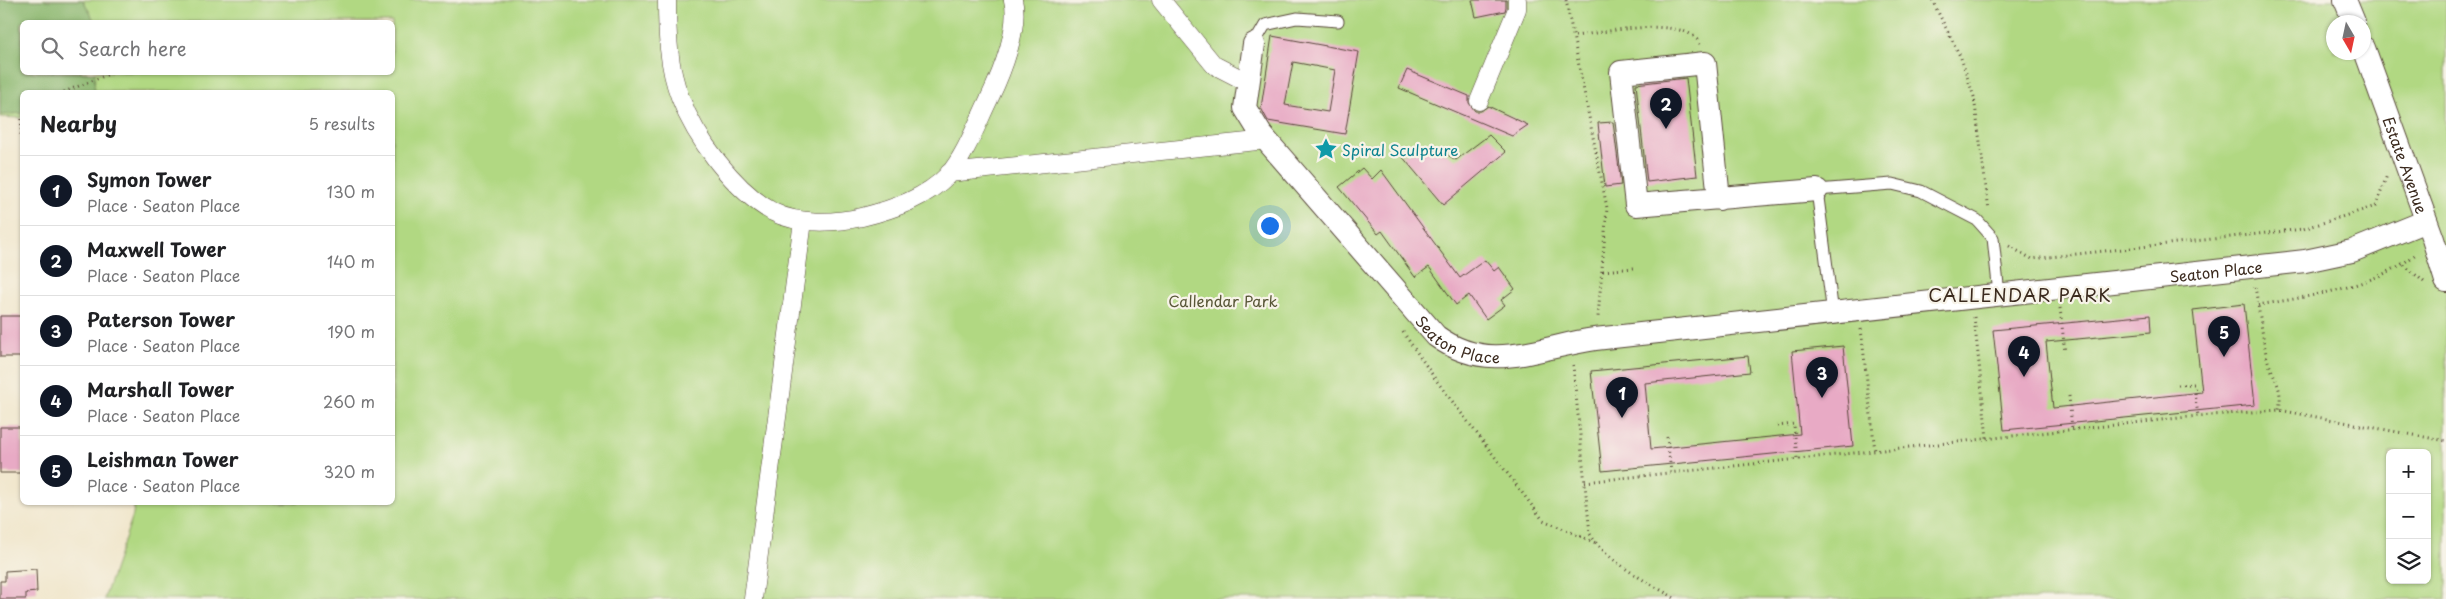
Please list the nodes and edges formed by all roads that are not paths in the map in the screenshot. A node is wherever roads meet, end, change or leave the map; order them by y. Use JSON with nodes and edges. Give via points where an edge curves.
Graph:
{"nodes":[{"id":1,"x":667,"y":0,"type":"edge"},
{"id":2,"x":1013,"y":0,"type":"edge"},
{"id":3,"x":1161,"y":0,"type":"edge"},
{"id":4,"x":1517,"y":0,"type":"edge"},
{"id":5,"x":2345,"y":0,"type":"edge"},
{"id":6,"x":2351,"y":15,"type":"edge"},
{"id":7,"x":1338,"y":21,"type":"dead end"},
{"id":8,"x":1254,"y":44,"type":"joint"},
{"id":9,"x":2368,"y":60,"type":"edge"},
{"id":10,"x":1247,"y":82,"type":"junction"},
{"id":11,"x":1479,"y":101,"type":"dead end"},
{"id":12,"x":1267,"y":140,"type":"junction"},
{"id":13,"x":949,"y":173,"type":"junction"},
{"id":14,"x":1817,"y":190,"type":"junction"},
{"id":15,"x":1719,"y":199,"type":"junction"},
{"id":16,"x":803,"y":220,"type":"junction"},
{"id":17,"x":2430,"y":230,"type":"junction"},
{"id":18,"x":2446,"y":280,"type":"edge"},
{"id":19,"x":2000,"y":294,"type":"junction"},
{"id":20,"x":1833,"y":314,"type":"junction"},
{"id":21,"x":754,"y":599,"type":"edge"}],
"edges":[{"from":1,"to":16,"type":"street","via":[[672,68],[678,90],[706,145],[729,176],[753,198],[775,213]]},
{"from":2,"to":13,"type":"street","via":[[1016,12],[994,87]]},
{"from":3,"to":10,"type":"street","via":[[1214,66]]},
{"from":4,"to":11,"type":"street","via":[[1517,9]]},
{"from":5,"to":6,"type":"street"},
{"from":7,"to":8,"type":"lane","via":[[1297,18],[1265,25]]},
{"from":8,"to":10,"type":"street","name":"Seaton Place"},
{"from":9,"to":17,"type":"street","name":"Estate Avenue"},
{"from":10,"to":12,"type":"street","name":"Seaton Place","via":[[1245,108]]},
{"from":12,"to":13,"type":"street"},
{"from":12,"to":20,"type":"street","name":"Seaton Place","via":[[1436,336],[1447,344],[1479,356],[1517,356],[1571,343]]},
{"from":13,"to":16,"type":"street","via":[[912,201],[893,210],[848,220]]},
{"from":14,"to":15,"type":"street"},
{"from":14,"to":19,"type":"lane","via":[[1892,184],[1921,191],[1977,220],[1993,238]]},
{"from":14,"to":20,"type":"lane"},
{"from":15,"to":15,"type":"street","via":[[1705,63],[1620,72],[1636,205]]},
{"from":16,"to":21,"type":"street"},
{"from":17,"to":18,"type":"street","name":"Estate Avenue"},
{"from":17,"to":19,"type":"street","name":"Seaton Place","via":[[2305,261]]},
{"from":19,"to":20,"type":"street","name":"Seaton Place"}]}
